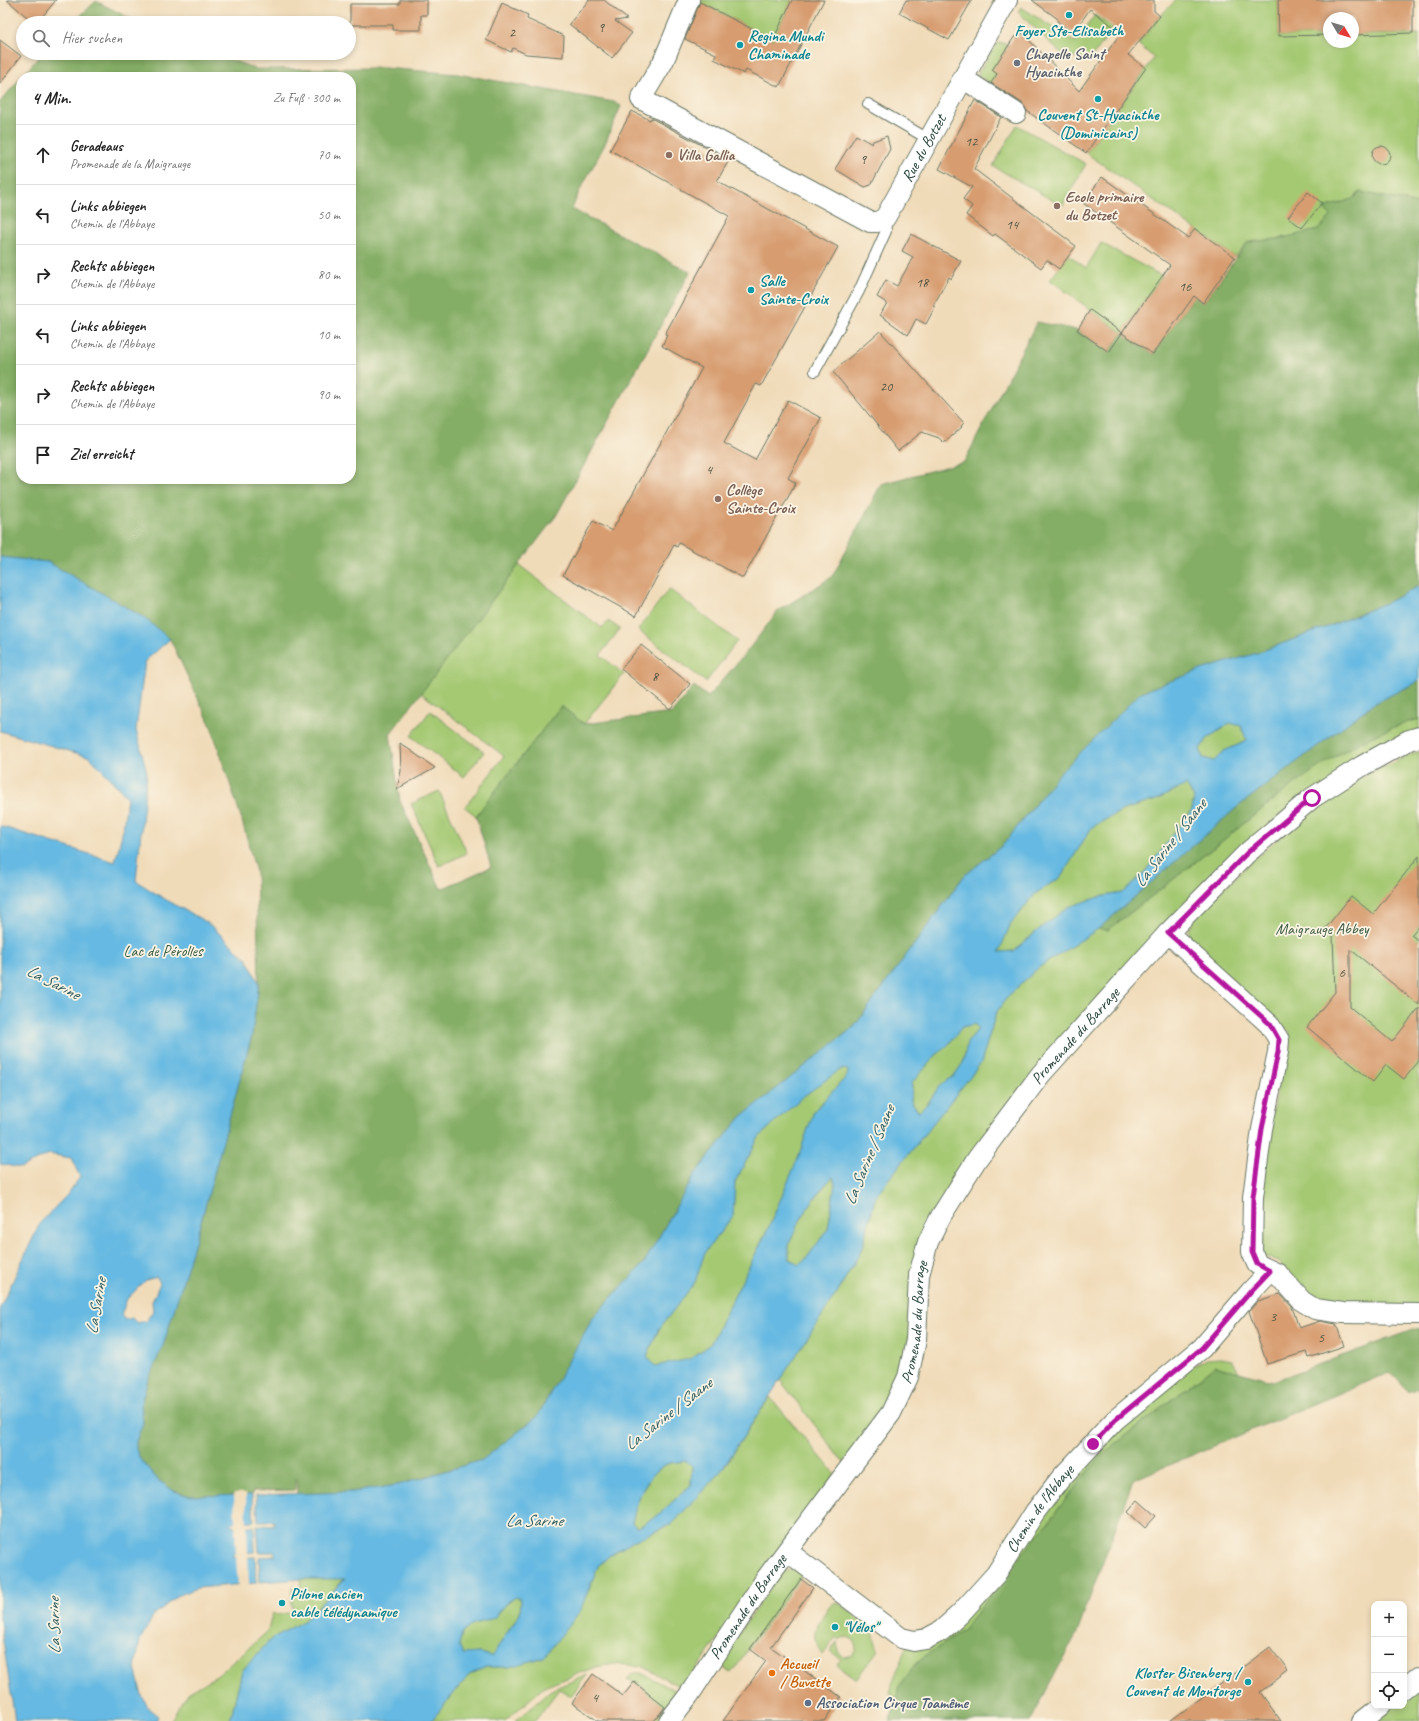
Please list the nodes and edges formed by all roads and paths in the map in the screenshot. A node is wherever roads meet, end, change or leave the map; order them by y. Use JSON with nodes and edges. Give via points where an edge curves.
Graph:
{"nodes":[{"id":1,"x":689,"y":0,"type":"edge"},
{"id":2,"x":1007,"y":0,"type":"edge"},
{"id":3,"x":964,"y":79,"type":"junction"},
{"id":4,"x":868,"y":104,"type":"dead end"},
{"id":5,"x":1016,"y":113,"type":"dead end"},
{"id":6,"x":930,"y":140,"type":"junction"},
{"id":7,"x":885,"y":218,"type":"junction"},
{"id":8,"x":815,"y":371,"type":"dead end"},
{"id":9,"x":1419,"y":738,"type":"edge"},
{"id":10,"x":1168,"y":933,"type":"junction"},
{"id":11,"x":1270,"y":1271,"type":"junction"},
{"id":12,"x":1419,"y":1314,"type":"edge"},
{"id":13,"x":787,"y":1551,"type":"junction"},
{"id":14,"x":1419,"y":1677,"type":"edge"},
{"id":15,"x":1407,"y":1687,"type":"edge"},
{"id":16,"x":1377,"y":1709,"type":"edge"},
{"id":17,"x":669,"y":1721,"type":"edge"},
{"id":18,"x":1362,"y":1721,"type":"edge"}],
"edges":[{"from":1,"to":7,"type":"street","via":[[664,62],[641,99],[870,222]]},
{"from":2,"to":3,"type":"street","name":"Rue du Botzet"},
{"from":3,"to":5,"type":"street"},
{"from":3,"to":6,"type":"street","name":"Rue du Botzet"},
{"from":4,"to":6,"type":"lane"},
{"from":6,"to":7,"type":"street","name":"Rue du Botzet"},
{"from":7,"to":8,"type":"lane","via":[[886,231],[859,291]]},
{"from":9,"to":10,"type":"street","name":"Promenade du Barrage","via":[[1409,740],[1362,766],[1312,798],[1247,853]]},
{"from":10,"to":11,"type":"street","via":[[1270,1024],[1279,1040],[1262,1129],[1253,1197],[1252,1252],[1257,1264]]},
{"from":10,"to":13,"type":"street","name":"Promenade du Barrage","via":[[1040,1074],[977,1159],[941,1216],[928,1242],[919,1275],[916,1340],[908,1377],[891,1413]]},
{"from":11,"to":12,"type":"street","via":[[1278,1274],[1302,1300],[1315,1309],[1343,1314]]},
{"from":11,"to":13,"type":"street","name":"Chemin de l'Abbaye","via":[[1202,1348],[1115,1420],[1061,1478],[1035,1512],[996,1574],[941,1631],[926,1639],[914,1641],[901,1638]]},
{"from":13,"to":17,"type":"street","name":"Promenade du Barrage"},
{"from":14,"to":15,"type":"street"},
{"from":16,"to":18,"type":"street"}]}
